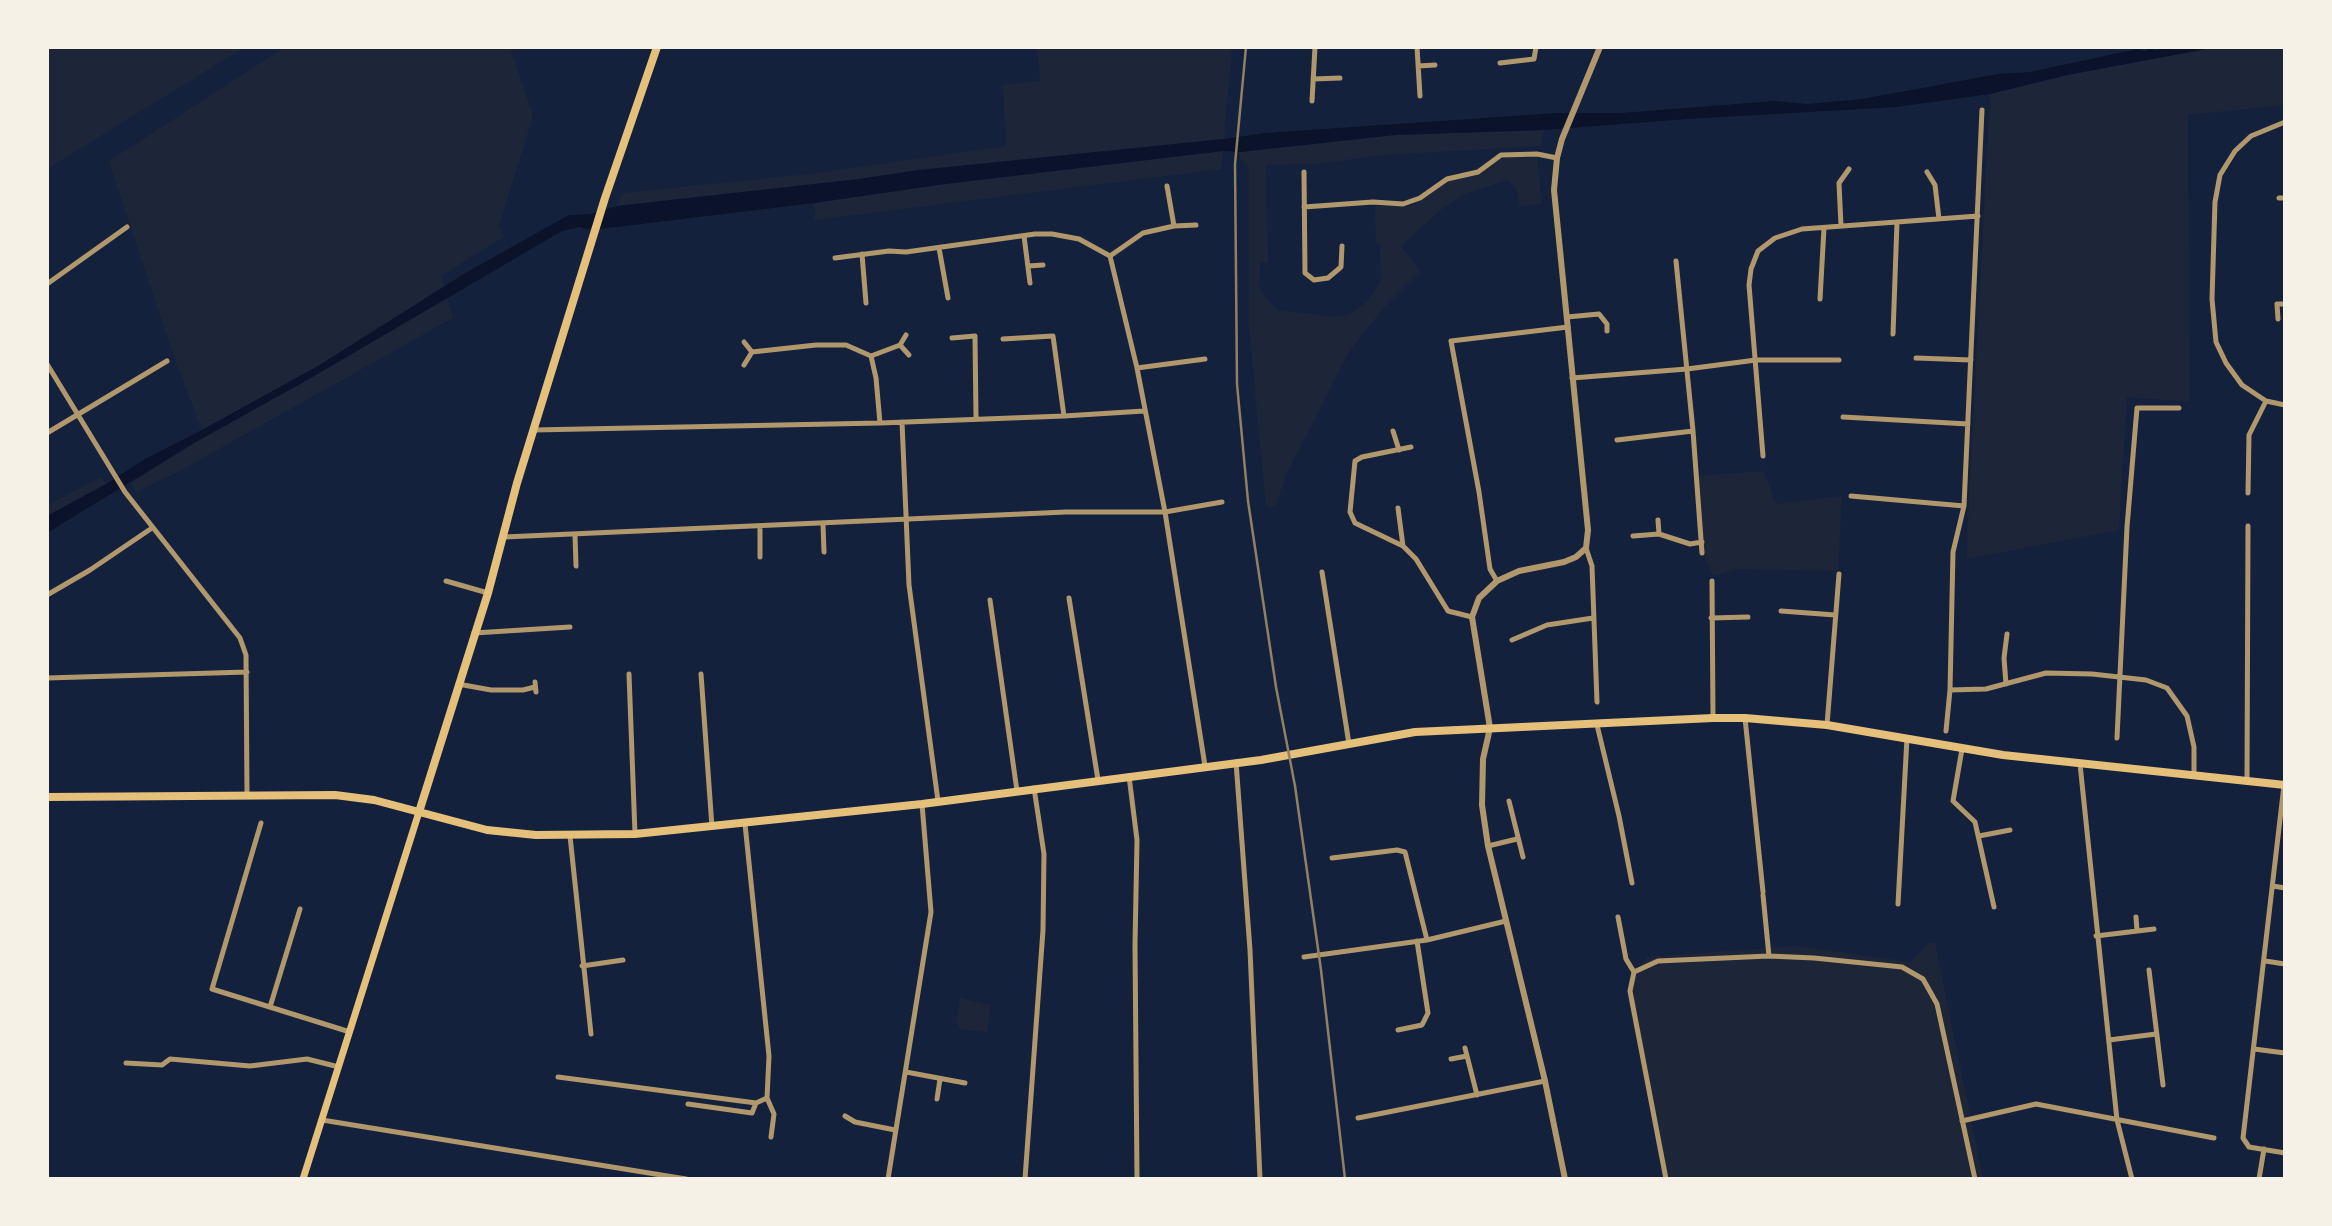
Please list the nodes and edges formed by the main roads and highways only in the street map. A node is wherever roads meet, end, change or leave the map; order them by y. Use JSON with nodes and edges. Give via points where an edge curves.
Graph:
{"nodes":[{"id":1,"x":657,"y":47,"type":"edge"},
{"id":2,"x":2284,"y":785,"type":"edge"},
{"id":3,"x":47,"y":797,"type":"edge"},
{"id":4,"x":419,"y":812,"type":"junction"},
{"id":5,"x":303,"y":1179,"type":"edge"}],
"edges":[{"from":1,"to":4,"type":"main road","via":[[602,206]]},
{"from":2,"to":4,"type":"main road","via":[[1962,749],[1827,725],[1713,718],[1415,732],[1236,762],[922,804],[635,834],[536,835],[487,830]]},
{"from":3,"to":4,"type":"main road","via":[[335,796]]},
{"from":4,"to":5,"type":"main road"}]}
